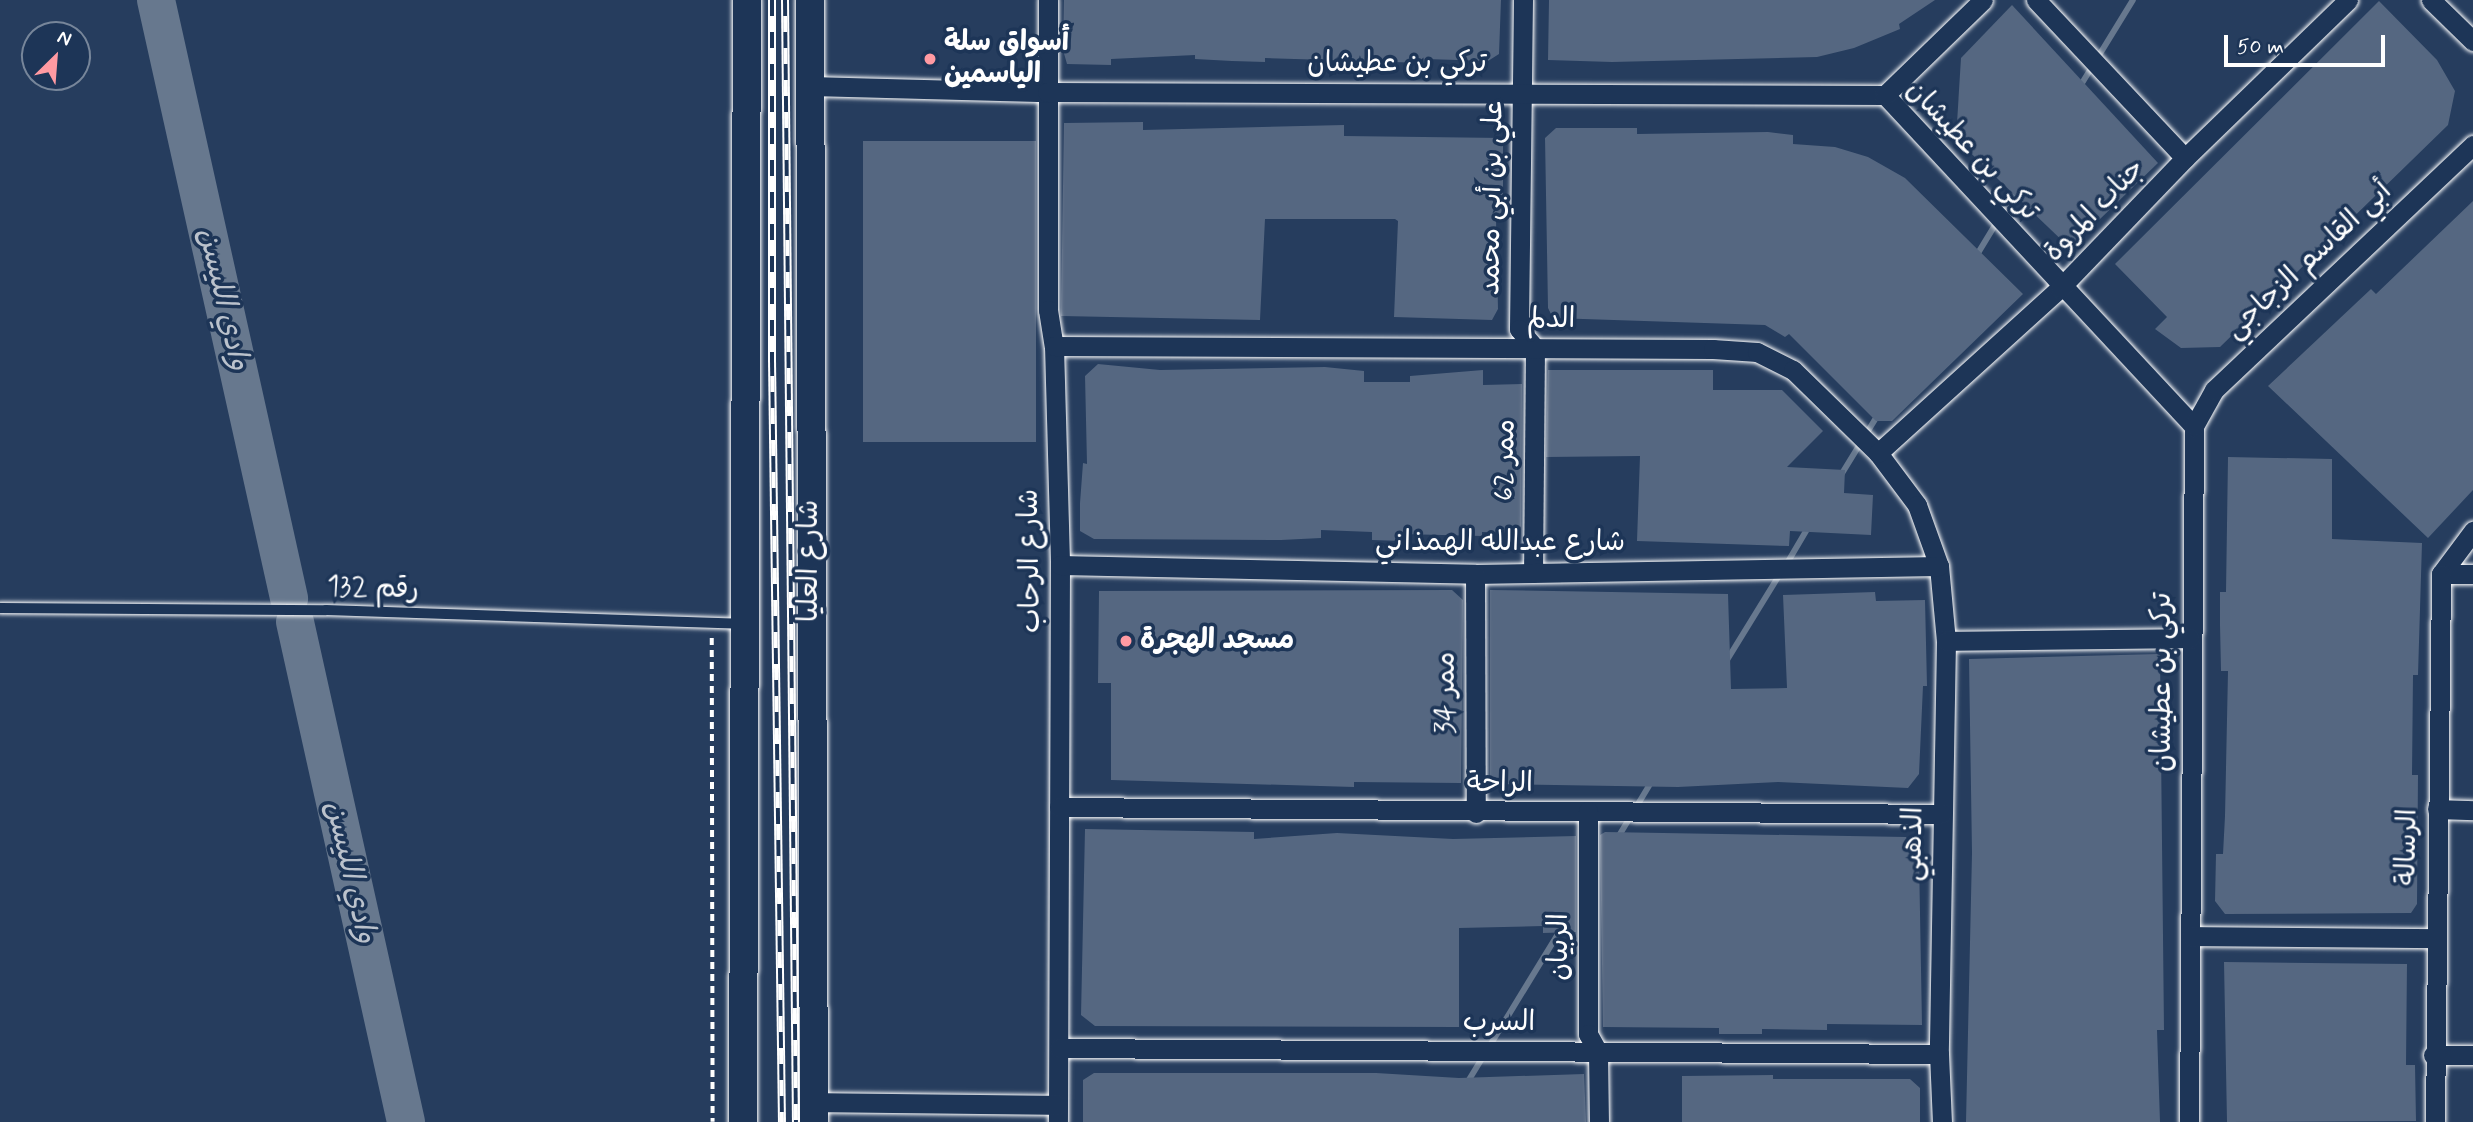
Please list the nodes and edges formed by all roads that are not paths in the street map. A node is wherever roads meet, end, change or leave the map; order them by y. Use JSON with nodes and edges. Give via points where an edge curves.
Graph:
{"nodes":[{"id":1,"x":747,"y":0,"type":"edge"},
{"id":2,"x":810,"y":0,"type":"edge"},
{"id":3,"x":1048,"y":0,"type":"edge"},
{"id":4,"x":1523,"y":0,"type":"edge"},
{"id":5,"x":1983,"y":0,"type":"edge"},
{"id":6,"x":2036,"y":0,"type":"edge"},
{"id":7,"x":2348,"y":0,"type":"edge"},
{"id":8,"x":2431,"y":0,"type":"edge"},
{"id":9,"x":2473,"y":41,"type":"edge"},
{"id":10,"x":810,"y":86,"type":"junction"},
{"id":11,"x":1047,"y":92,"type":"junction"},
{"id":12,"x":1522,"y":92,"type":"junction"},
{"id":13,"x":1885,"y":95,"type":"junction"},
{"id":14,"x":2473,"y":145,"type":"edge"},
{"id":15,"x":2185,"y":158,"type":"junction"},
{"id":16,"x":2060,"y":288,"type":"junction"},
{"id":17,"x":1054,"y":346,"type":"junction"},
{"id":18,"x":1535,"y":348,"type":"junction"},
{"id":19,"x":2194,"y":426,"type":"junction"},
{"id":20,"x":1878,"y":453,"type":"junction"},
{"id":21,"x":2473,"y":531,"type":"edge"},
{"id":22,"x":1060,"y":565,"type":"junction"},
{"id":23,"x":1939,"y":566,"type":"junction"},
{"id":24,"x":1533,"y":573,"type":"junction"},
{"id":25,"x":1475,"y":574,"type":"junction"},
{"id":26,"x":2441,"y":574,"type":"junction"},
{"id":27,"x":2473,"y":574,"type":"edge"},
{"id":28,"x":0,"y":608,"type":"edge"},
{"id":29,"x":743,"y":624,"type":"junction"},
{"id":30,"x":2190,"y":638,"type":"junction"},
{"id":31,"x":1946,"y":641,"type":"junction"},
{"id":32,"x":1059,"y":807,"type":"junction"},
{"id":33,"x":2437,"y":809,"type":"junction"},
{"id":34,"x":2473,"y":810,"type":"edge"},
{"id":35,"x":1588,"y":811,"type":"junction"},
{"id":36,"x":1476,"y":813,"type":"junction"},
{"id":37,"x":1942,"y":814,"type":"junction"},
{"id":38,"x":2191,"y":936,"type":"junction"},
{"id":39,"x":2434,"y":938,"type":"junction"},
{"id":40,"x":1059,"y":1048,"type":"junction"},
{"id":41,"x":1598,"y":1052,"type":"junction"},
{"id":42,"x":1939,"y":1054,"type":"junction"},
{"id":43,"x":2434,"y":1055,"type":"junction"},
{"id":44,"x":2473,"y":1055,"type":"edge"},
{"id":45,"x":814,"y":1112,"type":"edge"},
{"id":46,"x":1058,"y":1114,"type":"edge"},
{"id":47,"x":744,"y":1122,"type":"edge"},
{"id":48,"x":1599,"y":1122,"type":"edge"},
{"id":49,"x":1942,"y":1122,"type":"edge"},
{"id":50,"x":2189,"y":1122,"type":"edge"},
{"id":51,"x":2435,"y":1122,"type":"edge"}],
"edges":[{"from":1,"to":29,"type":"main road"},
{"from":2,"to":10,"type":"main road","name":"شارع العليا"},
{"from":3,"to":11,"type":"street","name":"شارع الرحاب"},
{"from":4,"to":12,"type":"street","name":"علي بن أبي محمد"},
{"from":5,"to":13,"type":"street"},
{"from":6,"to":15,"type":"street"},
{"from":7,"to":15,"type":"street","name":"جناب المروة"},
{"from":8,"to":9,"type":"street"},
{"from":10,"to":11,"type":"street","name":"تركي بن عطيشان"},
{"from":10,"to":45,"type":"main road","name":"شارع العليا"},
{"from":11,"to":12,"type":"street","name":"تركي بن عطيشان"},
{"from":11,"to":17,"type":"street","name":"شارع الرحاب","via":[[1048,310]]},
{"from":12,"to":13,"type":"street","name":"تركي بن عطيشان"},
{"from":12,"to":18,"type":"street","name":"علي بن أبي محمد","via":[[1519,329]]},
{"from":13,"to":16,"type":"street","name":"تركي بن عطيشان"},
{"from":14,"to":19,"type":"street","name":"أبي القاسم الزجاجي","via":[[2214,390]]},
{"from":15,"to":16,"type":"street","name":"جناب المروة"},
{"from":16,"to":19,"type":"street","name":"تركي بن عطيشان"},
{"from":16,"to":20,"type":"street","name":"جناب المروة"},
{"from":17,"to":18,"type":"street","name":"الدلم"},
{"from":17,"to":22,"type":"street","name":"شارع الرحاب"},
{"from":18,"to":20,"type":"street","name":"الدلم","via":[[1757,352],[1793,370]]},
{"from":18,"to":24,"type":"street","name":"ممر 62"},
{"from":19,"to":30,"type":"street","name":"تركي بن عطيشان"},
{"from":20,"to":23,"type":"street","name":"الدلم","via":[[1917,505]]},
{"from":21,"to":26,"type":"street"},
{"from":22,"to":25,"type":"street","name":"شارع عبدالله الهمذاني"},
{"from":22,"to":32,"type":"street","name":"شارع الرحاب"},
{"from":23,"to":24,"type":"street","name":"شارع عبدالله الهمذاني"},
{"from":23,"to":31,"type":"street","name":"الذهبي"},
{"from":24,"to":25,"type":"street","name":"شارع عبدالله الهمذاني"},
{"from":25,"to":36,"type":"street","name":"ممر 34"},
{"from":26,"to":27,"type":"street"},
{"from":26,"to":33,"type":"street","name":"الرسالة"},
{"from":28,"to":29,"type":"lane","name":"رقم 132","via":[[326,610]]},
{"from":29,"to":47,"type":"main road"},
{"from":30,"to":31,"type":"street"},
{"from":30,"to":38,"type":"street","name":"تركي بن عطيشان"},
{"from":31,"to":37,"type":"street","name":"الذهبي"},
{"from":32,"to":36,"type":"street","name":"الراحة"},
{"from":32,"to":40,"type":"street","name":"شارع الرحاب"},
{"from":33,"to":34,"type":"street"},
{"from":33,"to":39,"type":"street","name":"الرسالة"},
{"from":35,"to":36,"type":"street","name":"الراحة"},
{"from":35,"to":37,"type":"street","name":"الراحة"},
{"from":35,"to":41,"type":"street","name":"الربيان","via":[[1588,1034]]},
{"from":37,"to":42,"type":"street","name":"الذهبي"},
{"from":38,"to":39,"type":"street"},
{"from":38,"to":50,"type":"street","name":"تركي بن عطيشان"},
{"from":39,"to":43,"type":"street","name":"الرسالة"},
{"from":40,"to":41,"type":"street","name":"السرب"},
{"from":40,"to":46,"type":"street","name":"شارع الرحاب"},
{"from":41,"to":42,"type":"street","name":"السرب"},
{"from":41,"to":48,"type":"street","name":"الربيان"},
{"from":42,"to":49,"type":"street","name":"الذهبي"},
{"from":43,"to":44,"type":"street"},
{"from":43,"to":51,"type":"street","name":"الرسالة"},
{"from":45,"to":46,"type":"street"}]}
